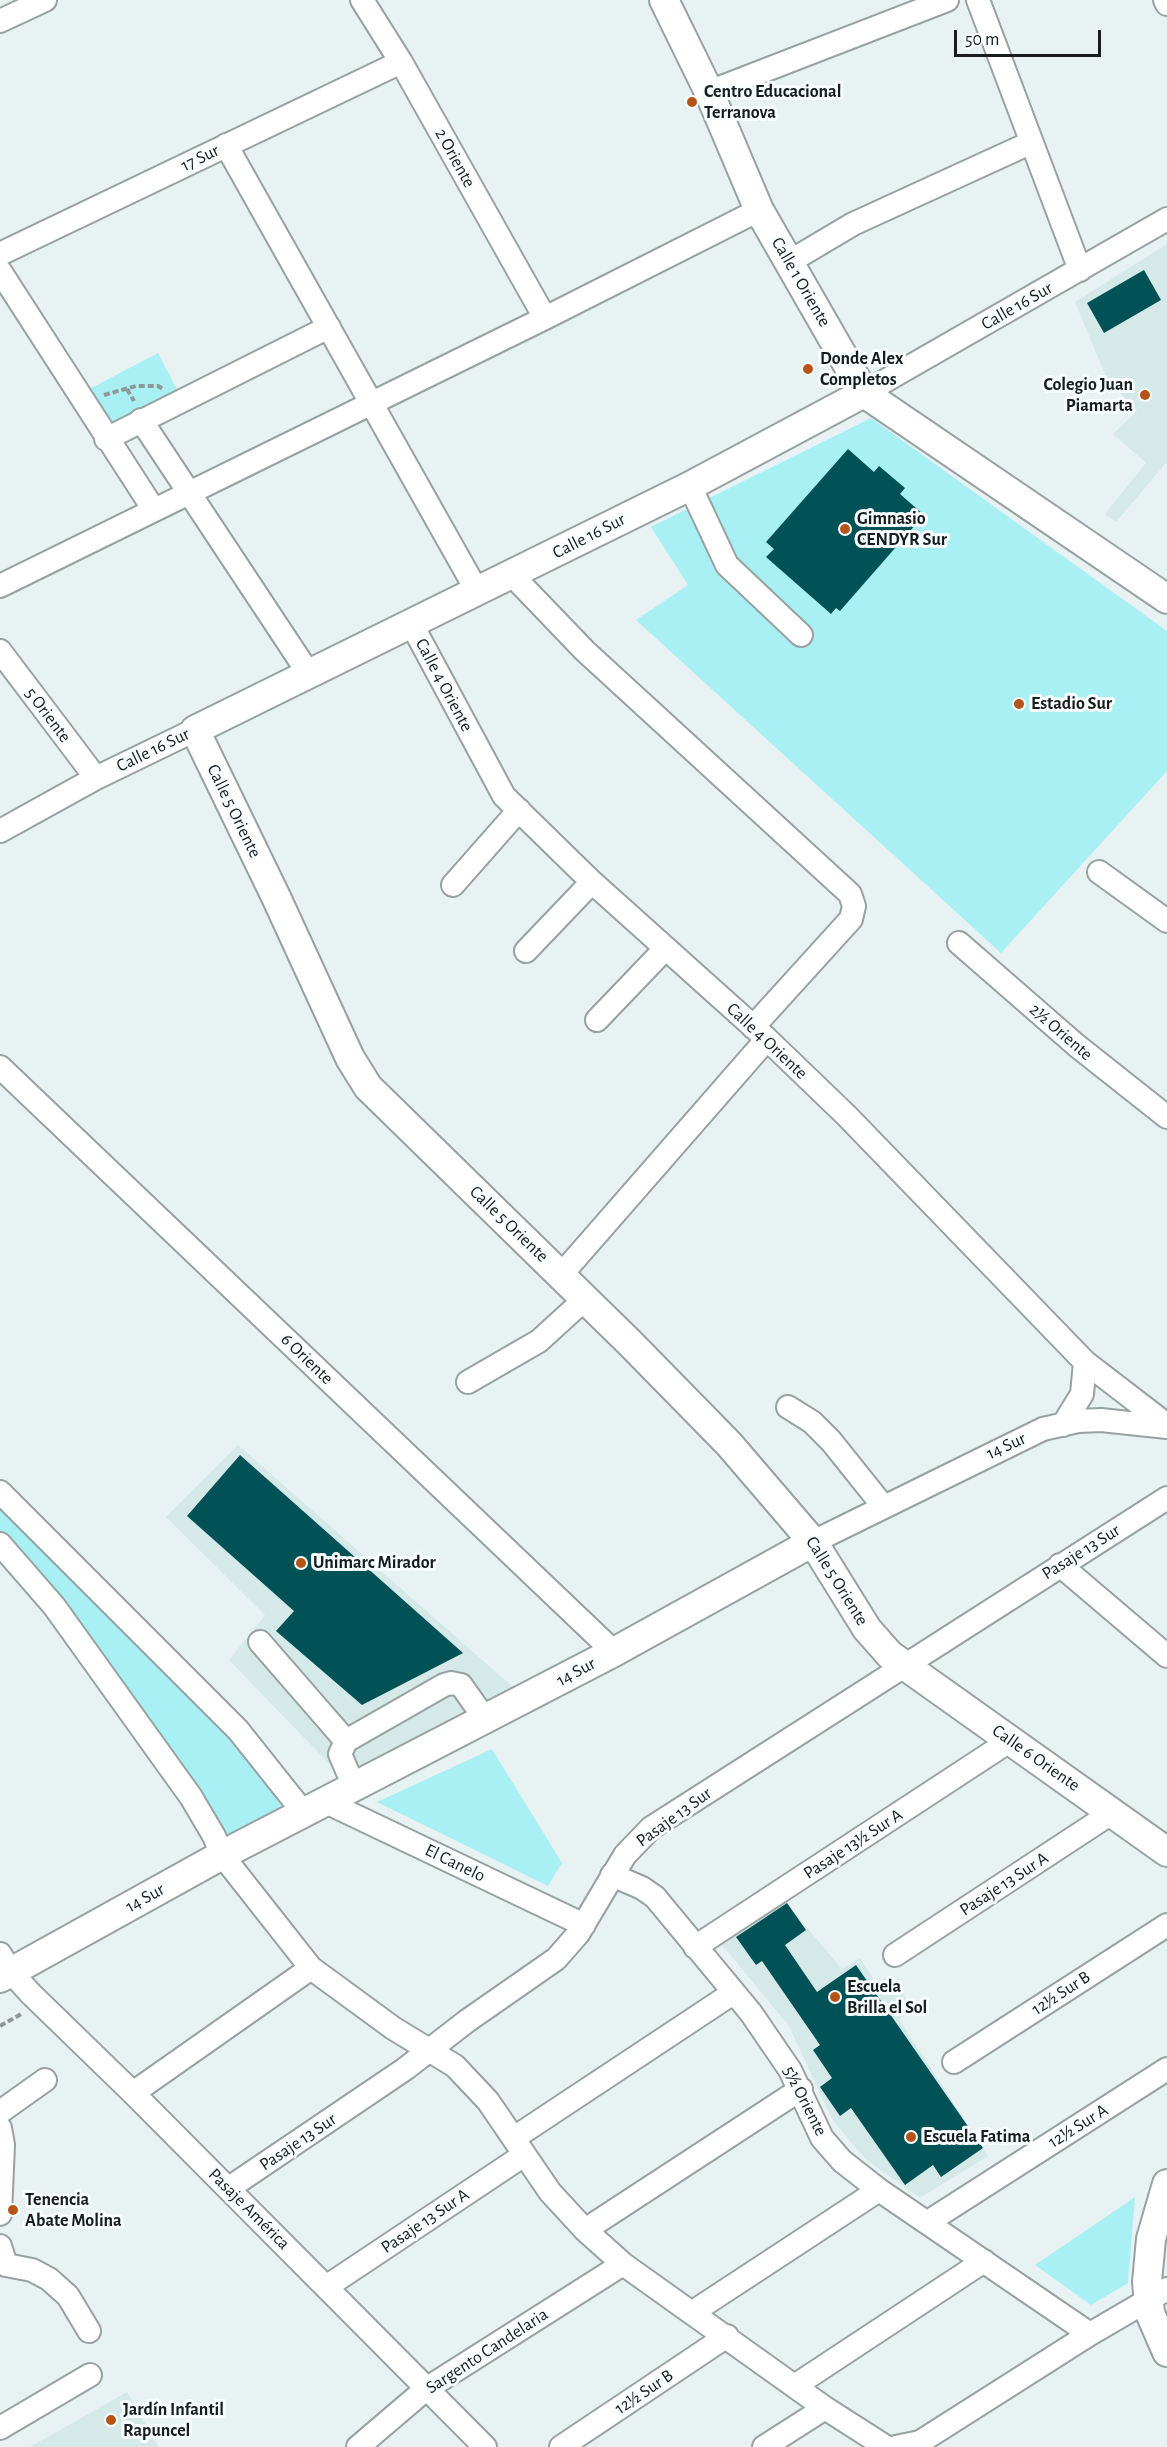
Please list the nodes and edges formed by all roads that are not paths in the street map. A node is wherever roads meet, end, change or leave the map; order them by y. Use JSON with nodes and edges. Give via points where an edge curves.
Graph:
{"nodes":[{"id":1,"x":45,"y":0,"type":"edge"},
{"id":2,"x":362,"y":0,"type":"edge"},
{"id":3,"x":664,"y":0,"type":"edge"},
{"id":4,"x":947,"y":0,"type":"edge"},
{"id":5,"x":978,"y":0,"type":"edge"},
{"id":6,"x":0,"y":21,"type":"edge"},
{"id":7,"x":401,"y":62,"type":"junction"},
{"id":8,"x":709,"y":92,"type":"junction"},
{"id":9,"x":1030,"y":143,"type":"junction"},
{"id":10,"x":226,"y":145,"type":"junction"},
{"id":11,"x":759,"y":210,"type":"junction"},
{"id":12,"x":1167,"y":219,"type":"edge"},
{"id":13,"x":0,"y":254,"type":"edge"},
{"id":14,"x":789,"y":262,"type":"junction"},
{"id":15,"x":1080,"y":270,"type":"junction"},
{"id":16,"x":0,"y":271,"type":"edge"},
{"id":17,"x":545,"y":318,"type":"junction"},
{"id":18,"x":329,"y":327,"type":"junction"},
{"id":19,"x":864,"y":393,"type":"junction"},
{"id":20,"x":371,"y":402,"type":"junction"},
{"id":21,"x":141,"y":420,"type":"junction"},
{"id":22,"x":106,"y":439,"type":"junction"},
{"id":23,"x":690,"y":486,"type":"junction"},
{"id":24,"x":189,"y":492,"type":"junction"},
{"id":25,"x":154,"y":510,"type":"junction"},
{"id":26,"x":512,"y":575,"type":"junction"},
{"id":27,"x":0,"y":586,"type":"edge"},
{"id":28,"x":477,"y":591,"type":"junction"},
{"id":29,"x":1167,"y":599,"type":"edge"},
{"id":30,"x":411,"y":623,"type":"junction"},
{"id":31,"x":801,"y":634,"type":"dead end"},
{"id":32,"x":0,"y":651,"type":"edge"},
{"id":33,"x":309,"y":674,"type":"junction"},
{"id":34,"x":195,"y":730,"type":"junction"},
{"id":35,"x":96,"y":778,"type":"junction"},
{"id":36,"x":519,"y":810,"type":"junction"},
{"id":37,"x":0,"y":831,"type":"edge"},
{"id":38,"x":1099,"y":872,"type":"dead end"},
{"id":39,"x":592,"y":882,"type":"junction"},
{"id":40,"x":453,"y":885,"type":"dead end"},
{"id":41,"x":1167,"y":921,"type":"edge"},
{"id":42,"x":959,"y":943,"type":"dead end"},
{"id":43,"x":665,"y":949,"type":"junction"},
{"id":44,"x":526,"y":951,"type":"dead end"},
{"id":45,"x":597,"y":1020,"type":"dead end"},
{"id":46,"x":760,"y":1033,"type":"junction"},
{"id":47,"x":0,"y":1067,"type":"edge"},
{"id":48,"x":1167,"y":1117,"type":"edge"},
{"id":49,"x":561,"y":1275,"type":"junction"},
{"id":50,"x":585,"y":1299,"type":"junction"},
{"id":51,"x":1085,"y":1362,"type":"junction"},
{"id":52,"x":468,"y":1382,"type":"dead end"},
{"id":53,"x":788,"y":1407,"type":"dead end"},
{"id":54,"x":1063,"y":1425,"type":"junction"},
{"id":55,"x":1167,"y":1426,"type":"edge"},
{"id":56,"x":0,"y":1492,"type":"edge"},
{"id":57,"x":1167,"y":1498,"type":"edge"},
{"id":58,"x":883,"y":1506,"type":"junction"},
{"id":59,"x":813,"y":1542,"type":"junction"},
{"id":60,"x":0,"y":1544,"type":"edge"},
{"id":61,"x":1060,"y":1565,"type":"junction"},
{"id":62,"x":260,"y":1642,"type":"dead end"},
{"id":63,"x":614,"y":1652,"type":"junction"},
{"id":64,"x":1167,"y":1656,"type":"edge"},
{"id":65,"x":904,"y":1665,"type":"junction"},
{"id":66,"x":485,"y":1719,"type":"junction"},
{"id":67,"x":1011,"y":1740,"type":"junction"},
{"id":68,"x":346,"y":1741,"type":"junction"},
{"id":69,"x":354,"y":1787,"type":"junction"},
{"id":70,"x":315,"y":1807,"type":"junction"},
{"id":71,"x":1113,"y":1812,"type":"junction"},
{"id":72,"x":1166,"y":1849,"type":"edge"},
{"id":73,"x":222,"y":1856,"type":"junction"},
{"id":74,"x":612,"y":1875,"type":"junction"},
{"id":75,"x":584,"y":1925,"type":"junction"},
{"id":76,"x":1167,"y":1925,"type":"edge"},
{"id":77,"x":695,"y":1947,"type":"junction"},
{"id":78,"x":895,"y":1955,"type":"dead end"},
{"id":79,"x":4,"y":1968,"type":"edge"},
{"id":80,"x":311,"y":1968,"type":"junction"},
{"id":81,"x":733,"y":1993,"type":"junction"},
{"id":82,"x":432,"y":2050,"type":"junction"},
{"id":83,"x":954,"y":2062,"type":"dead end"},
{"id":84,"x":1167,"y":2070,"type":"edge"},
{"id":85,"x":45,"y":2080,"type":"dead end"},
{"id":86,"x":801,"y":2089,"type":"junction"},
{"id":87,"x":134,"y":2092,"type":"junction"},
{"id":88,"x":0,"y":2112,"type":"edge"},
{"id":89,"x":0,"y":2128,"type":"edge"},
{"id":90,"x":519,"y":2146,"type":"junction"},
{"id":91,"x":1167,"y":2184,"type":"edge"},
{"id":92,"x":229,"y":2188,"type":"junction"},
{"id":93,"x":879,"y":2190,"type":"junction"},
{"id":94,"x":0,"y":2214,"type":"edge"},
{"id":95,"x":928,"y":2222,"type":"junction"},
{"id":96,"x":585,"y":2230,"type":"junction"},
{"id":97,"x":0,"y":2246,"type":"edge"},
{"id":98,"x":984,"y":2261,"type":"junction"},
{"id":99,"x":623,"y":2264,"type":"junction"},
{"id":100,"x":326,"y":2287,"type":"junction"},
{"id":101,"x":1157,"y":2294,"type":"edge"},
{"id":102,"x":693,"y":2312,"type":"junction"},
{"id":103,"x":89,"y":2331,"type":"dead end"},
{"id":104,"x":1090,"y":2334,"type":"junction"},
{"id":105,"x":727,"y":2337,"type":"junction"},
{"id":106,"x":1167,"y":2352,"type":"edge"},
{"id":107,"x":90,"y":2375,"type":"dead end"},
{"id":108,"x":796,"y":2385,"type":"junction"},
{"id":109,"x":426,"y":2390,"type":"junction"},
{"id":110,"x":825,"y":2408,"type":"junction"},
{"id":111,"x":0,"y":2428,"type":"edge"},
{"id":112,"x":358,"y":2447,"type":"edge"},
{"id":113,"x":484,"y":2447,"type":"edge"},
{"id":114,"x":561,"y":2447,"type":"edge"},
{"id":115,"x":764,"y":2447,"type":"edge"},
{"id":116,"x":899,"y":2447,"type":"edge"}],
"edges":[{"from":1,"to":6,"type":"street"},
{"from":2,"to":7,"type":"street","name":"2 Oriente"},
{"from":3,"to":8,"type":"main road","name":"Calle 1 Oriente"},
{"from":4,"to":8,"type":"street"},
{"from":5,"to":9,"type":"street"},
{"from":7,"to":10,"type":"street","name":"17 Sur"},
{"from":7,"to":17,"type":"street","name":"2 Oriente"},
{"from":8,"to":11,"type":"main road","name":"Calle 1 Oriente"},
{"from":9,"to":14,"type":"street","via":[[853,224]]},
{"from":9,"to":15,"type":"street"},
{"from":10,"to":13,"type":"street","name":"17 Sur"},
{"from":10,"to":18,"type":"street"},
{"from":11,"to":14,"type":"main road","name":"Calle 1 Oriente"},
{"from":11,"to":17,"type":"street"},
{"from":12,"to":15,"type":"street","name":"Calle 16 Sur"},
{"from":14,"to":19,"type":"main road","name":"Calle 1 Oriente"},
{"from":15,"to":19,"type":"street","name":"Calle 16 Sur"},
{"from":16,"to":22,"type":"street"},
{"from":17,"to":20,"type":"street"},
{"from":18,"to":20,"type":"street"},
{"from":18,"to":21,"type":"street"},
{"from":19,"to":23,"type":"main road","name":"Calle 16 Sur"},
{"from":19,"to":29,"type":"main road","name":"Calle 1 Oriente"},
{"from":20,"to":24,"type":"street"},
{"from":20,"to":28,"type":"street"},
{"from":21,"to":22,"type":"street"},
{"from":21,"to":24,"type":"street"},
{"from":22,"to":25,"type":"street"},
{"from":23,"to":26,"type":"main road","name":"Calle 16 Sur"},
{"from":23,"to":31,"type":"street","via":[[727,565]]},
{"from":24,"to":25,"type":"street"},
{"from":24,"to":33,"type":"street"},
{"from":25,"to":27,"type":"street"},
{"from":26,"to":28,"type":"main road","name":"Calle 16 Sur"},
{"from":26,"to":46,"type":"street","via":[[585,651],[850,894],[854,906],[851,919]]},
{"from":28,"to":30,"type":"main road","name":"Calle 16 Sur"},
{"from":30,"to":33,"type":"main road","name":"Calle 16 Sur"},
{"from":30,"to":36,"type":"street","name":"Calle 4 Oriente","via":[[504,796]]},
{"from":32,"to":35,"type":"street","name":"5 Oriente"},
{"from":33,"to":34,"type":"main road","name":"Calle 16 Sur"},
{"from":34,"to":35,"type":"street","name":"Calle 16 Sur"},
{"from":34,"to":49,"type":"main road","name":"Calle 5 Oriente","via":[[357,1072]]},
{"from":35,"to":37,"type":"street","name":"Calle 16 Sur"},
{"from":36,"to":39,"type":"street","name":"Calle 4 Oriente"},
{"from":36,"to":40,"type":"street"},
{"from":38,"to":41,"type":"street"},
{"from":39,"to":43,"type":"street","name":"Calle 4 Oriente"},
{"from":39,"to":44,"type":"street"},
{"from":42,"to":48,"type":"street","name":"2½ Oriente","via":[[1076,1045]]},
{"from":43,"to":45,"type":"street"},
{"from":43,"to":46,"type":"street","name":"Calle 4 Oriente"},
{"from":46,"to":49,"type":"street"},
{"from":46,"to":51,"type":"street","name":"Calle 4 Oriente","via":[[847,1116]]},
{"from":47,"to":63,"type":"street","name":"6 Oriente"},
{"from":49,"to":50,"type":"main road","name":"Calle 5 Oriente"},
{"from":50,"to":52,"type":"street","via":[[539,1341]]},
{"from":50,"to":59,"type":"main road","name":"Calle 5 Oriente","via":[[729,1444]]},
{"from":51,"to":54,"type":"street","via":[[1082,1395]]},
{"from":51,"to":55,"type":"street","name":"Calle 4 Oriente"},
{"from":53,"to":58,"type":"street","via":[[812,1422],[831,1441]]},
{"from":54,"to":55,"type":"street","name":"14 Sur","via":[[1101,1420]]},
{"from":54,"to":58,"type":"street","name":"14 Sur","via":[[1043,1429],[998,1449]]},
{"from":56,"to":70,"type":"street"},
{"from":57,"to":61,"type":"street","name":"Pasaje 13 Sur"},
{"from":58,"to":59,"type":"street","name":"14 Sur"},
{"from":59,"to":63,"type":"main road","name":"14 Sur"},
{"from":59,"to":65,"type":"main road","name":"Calle 5 Oriente","via":[[867,1629]]},
{"from":60,"to":73,"type":"street","via":[[54,1606],[191,1797]]},
{"from":61,"to":64,"type":"street"},
{"from":61,"to":65,"type":"street","name":"Pasaje 13 Sur"},
{"from":62,"to":68,"type":"street"},
{"from":63,"to":66,"type":"main road","name":"14 Sur"},
{"from":65,"to":67,"type":"main road","name":"Calle 6 Oriente"},
{"from":65,"to":74,"type":"street","name":"Pasaje 13 Sur","via":[[651,1828],[632,1845]]},
{"from":66,"to":68,"type":"street","via":[[466,1689],[451,1683]]},
{"from":66,"to":69,"type":"main road","name":"14 Sur"},
{"from":67,"to":71,"type":"main road","name":"Calle 6 Oriente"},
{"from":67,"to":77,"type":"street","name":"Pasaje 13½ Sur A"},
{"from":68,"to":69,"type":"street","via":[[340,1754]]},
{"from":69,"to":70,"type":"main road","name":"14 Sur"},
{"from":70,"to":73,"type":"main road","name":"14 Sur"},
{"from":70,"to":75,"type":"street","name":"El Canelo"},
{"from":71,"to":72,"type":"main road","name":"Calle 6 Oriente"},
{"from":71,"to":78,"type":"street","name":"Pasaje 13 Sur A"},
{"from":73,"to":79,"type":"main road","name":"14 Sur"},
{"from":73,"to":80,"type":"street"},
{"from":74,"to":75,"type":"street","name":"Pasaje 13 Sur"},
{"from":74,"to":77,"type":"street","name":"5½ Oriente","via":[[656,1897]]},
{"from":75,"to":82,"type":"street","name":"Pasaje 13 Sur","via":[[568,1947],[543,1969],[467,2020]]},
{"from":76,"to":83,"type":"street","name":"12½ Sur B"},
{"from":77,"to":81,"type":"street","name":"5½ Oriente"},
{"from":79,"to":87,"type":"street","name":"Pasaje América"},
{"from":80,"to":82,"type":"street","via":[[393,2028]]},
{"from":80,"to":87,"type":"street"},
{"from":81,"to":86,"type":"street","name":"5½ Oriente","via":[[761,2027]]},
{"from":81,"to":90,"type":"street","name":"Pasaje 13 Sur A"},
{"from":82,"to":90,"type":"street","via":[[477,2088]]},
{"from":82,"to":92,"type":"street","name":"Pasaje 13 Sur"},
{"from":84,"to":95,"type":"street","name":"12½ Sur A"},
{"from":85,"to":88,"type":"street"},
{"from":86,"to":93,"type":"street","name":"5½ Oriente","via":[[814,2124],[832,2151]]},
{"from":86,"to":96,"type":"street"},
{"from":87,"to":92,"type":"street","name":"Pasaje América"},
{"from":89,"to":94,"type":"street"},
{"from":90,"to":96,"type":"street","via":[[550,2192]]},
{"from":90,"to":100,"type":"street","name":"Pasaje 13 Sur A"},
{"from":91,"to":101,"type":"main road","via":[[1147,2268]]},
{"from":92,"to":100,"type":"street","name":"Pasaje América"},
{"from":93,"to":95,"type":"street","name":"5½ Oriente"},
{"from":93,"to":102,"type":"street"},
{"from":95,"to":98,"type":"street","name":"5½ Oriente"},
{"from":96,"to":99,"type":"street"},
{"from":97,"to":103,"type":"street","via":[[6,2265],[32,2270],[68,2296]]},
{"from":98,"to":104,"type":"street","name":"5½ Oriente"},
{"from":98,"to":108,"type":"street"},
{"from":99,"to":102,"type":"street"},
{"from":99,"to":109,"type":"street","name":"Sargento Candelaria"},
{"from":100,"to":109,"type":"street","name":"Pasaje América"},
{"from":101,"to":104,"type":"street"},
{"from":101,"to":106,"type":"main road","via":[[1154,2326]]},
{"from":102,"to":105,"type":"street"},
{"from":104,"to":116,"type":"street","via":[[939,2431]]},
{"from":105,"to":108,"type":"street"},
{"from":105,"to":114,"type":"street","name":"12½ Sur B"},
{"from":107,"to":111,"type":"street"},
{"from":108,"to":110,"type":"street"},
{"from":109,"to":112,"type":"street","name":"Sargento Candelaria"},
{"from":109,"to":113,"type":"street","name":"Pasaje América"},
{"from":110,"to":115,"type":"street"},
{"from":110,"to":116,"type":"street"}]}
